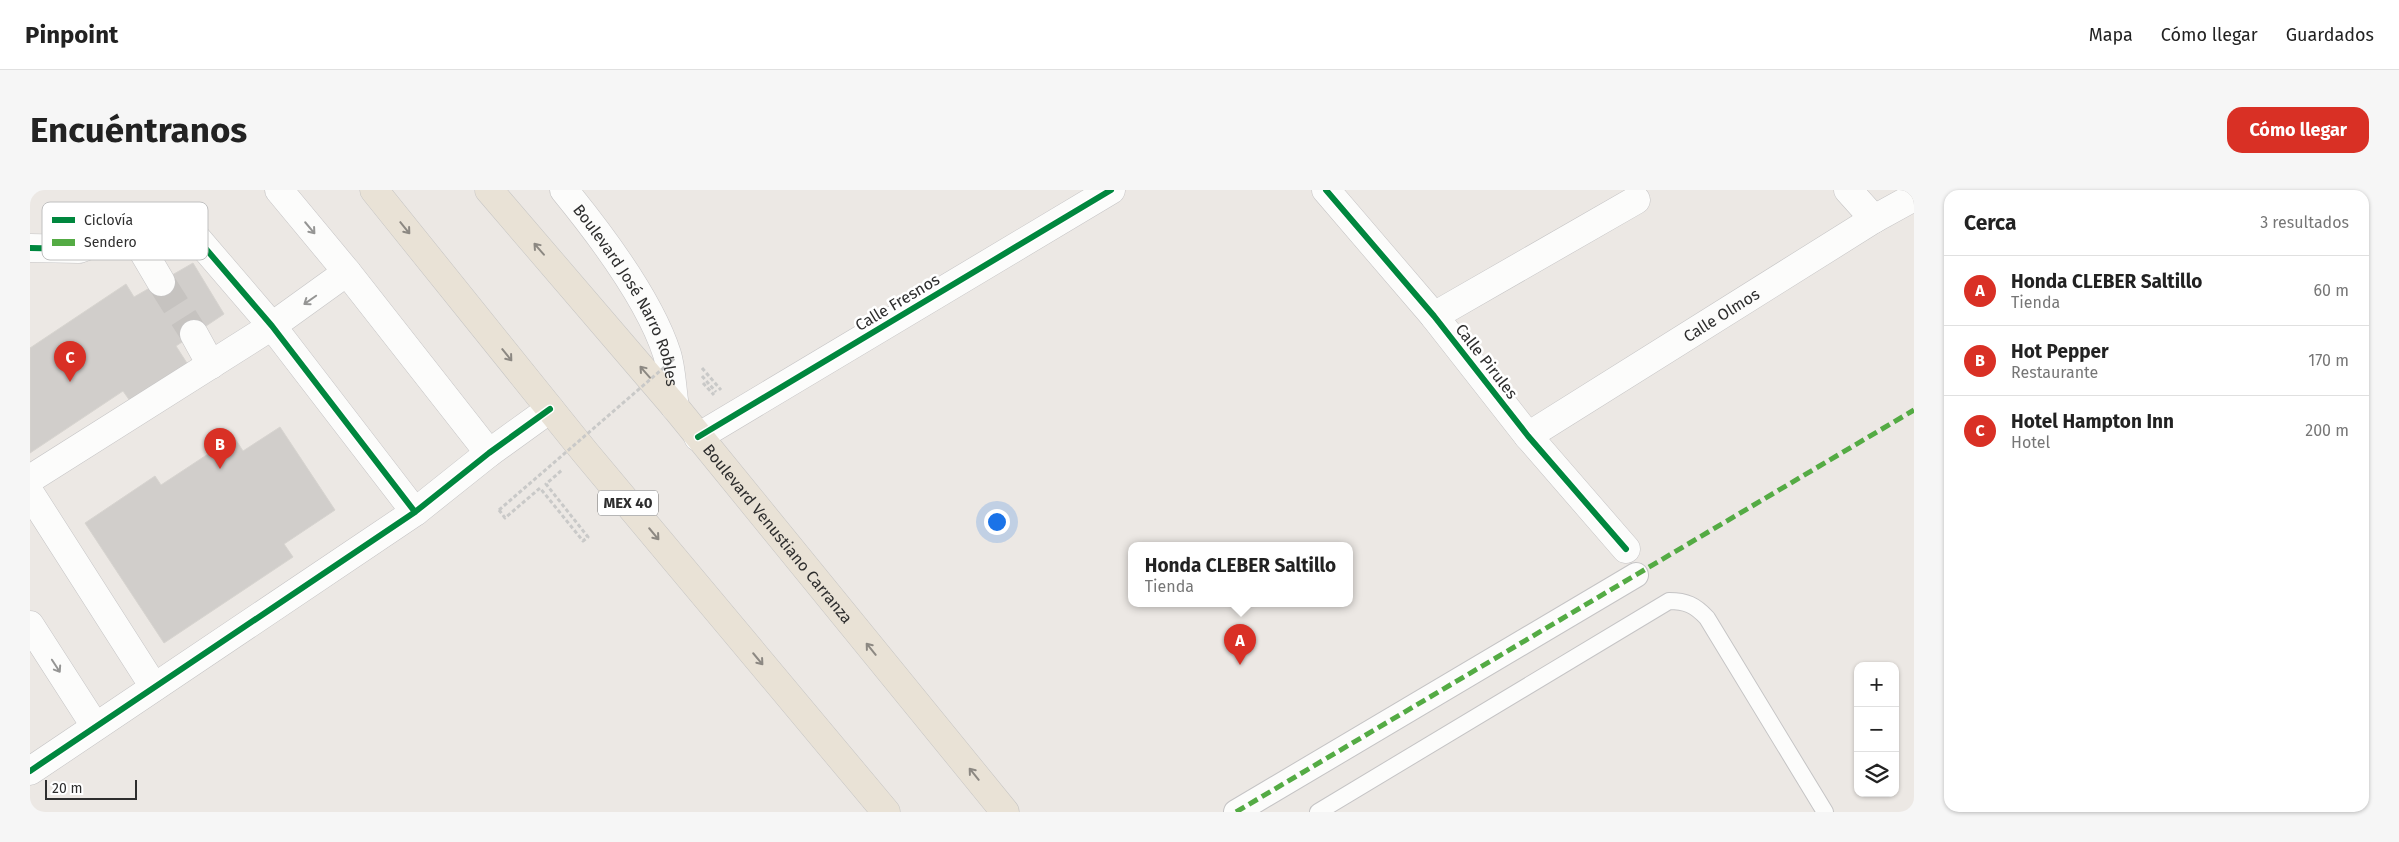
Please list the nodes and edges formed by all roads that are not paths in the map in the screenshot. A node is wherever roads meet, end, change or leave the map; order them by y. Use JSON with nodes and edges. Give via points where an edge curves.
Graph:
{"nodes":[{"id":1,"x":279,"y":190,"type":"edge"},
{"id":2,"x":374,"y":190,"type":"edge"},
{"id":3,"x":489,"y":190,"type":"edge"},
{"id":4,"x":564,"y":190,"type":"edge"},
{"id":5,"x":1111,"y":190,"type":"edge"},
{"id":6,"x":1326,"y":190,"type":"edge"},
{"id":7,"x":1848,"y":190,"type":"edge"},
{"id":8,"x":1914,"y":197,"type":"edge"},
{"id":9,"x":1636,"y":200,"type":"dead end"},
{"id":10,"x":1874,"y":220,"type":"junction"},
{"id":11,"x":208,"y":251,"type":"edge"},
{"id":12,"x":148,"y":260,"type":"edge"},
{"id":13,"x":347,"y":272,"type":"junction"},
{"id":14,"x":161,"y":282,"type":"tunnel mouth"},
{"id":15,"x":1434,"y":316,"type":"junction"},
{"id":16,"x":272,"y":326,"type":"junction"},
{"id":17,"x":194,"y":334,"type":"tunnel mouth"},
{"id":18,"x":211,"y":365,"type":"junction"},
{"id":19,"x":675,"y":407,"type":"junction"},
{"id":20,"x":550,"y":409,"type":"junction"},
{"id":21,"x":1528,"y":436,"type":"junction"},
{"id":22,"x":698,"y":437,"type":"junction"},
{"id":23,"x":489,"y":453,"type":"junction"},
{"id":24,"x":30,"y":480,"type":"edge"},
{"id":25,"x":30,"y":493,"type":"edge"},
{"id":26,"x":415,"y":512,"type":"junction"},
{"id":27,"x":1626,"y":549,"type":"dead end"},
{"id":28,"x":1636,"y":575,"type":"dead end"},
{"id":29,"x":30,"y":625,"type":"edge"},
{"id":30,"x":154,"y":687,"type":"junction"},
{"id":31,"x":94,"y":726,"type":"junction"},
{"id":32,"x":30,"y":771,"type":"edge"},
{"id":33,"x":886,"y":812,"type":"edge"},
{"id":34,"x":1005,"y":812,"type":"edge"},
{"id":35,"x":1236,"y":812,"type":"edge"},
{"id":36,"x":1318,"y":812,"type":"edge"},
{"id":37,"x":1826,"y":812,"type":"edge"}],
"edges":[{"from":1,"to":13,"type":"street","one_way":true},
{"from":2,"to":20,"type":"highway","number":"MEX 40","one_way":true},
{"from":19,"to":3,"type":"highway","name":"Boulevard Venustiano Carranza","one_way":true},
{"from":4,"to":19,"type":"street","name":"Boulevard José Narro Robles","via":[[613,256],[653,318],[668,356]]},
{"from":5,"to":22,"type":"street","name":"Calle Fresnos"},
{"from":6,"to":15,"type":"street","name":"Calle Pirules"},
{"from":7,"to":10,"type":"street"},
{"from":8,"to":10,"type":"street","name":"Calle Olmos"},
{"from":9,"to":15,"type":"street"},
{"from":10,"to":21,"type":"street","name":"Calle Olmos"},
{"from":11,"to":16,"type":"street"},
{"from":12,"to":14,"type":"street"},
{"from":13,"to":16,"type":"street","one_way":true},
{"from":13,"to":23,"type":"street"},
{"from":15,"to":21,"type":"street","name":"Calle Pirules"},
{"from":16,"to":18,"type":"street"},
{"from":16,"to":26,"type":"street"},
{"from":17,"to":18,"type":"street"},
{"from":18,"to":24,"type":"street"},
{"from":19,"to":22,"type":"highway","name":"Boulevard Venustiano Carranza"},
{"from":20,"to":23,"type":"street"},
{"from":20,"to":33,"type":"highway","number":"MEX 40","one_way":true},
{"from":21,"to":27,"type":"street","name":"Calle Pirules"},
{"from":34,"to":22,"type":"highway","name":"Boulevard Venustiano Carranza","one_way":true},
{"from":23,"to":26,"type":"street"},
{"from":25,"to":30,"type":"street"},
{"from":26,"to":30,"type":"street"},
{"from":28,"to":35,"type":"street"},
{"from":29,"to":31,"type":"street","one_way":true},
{"from":30,"to":31,"type":"street"},
{"from":31,"to":32,"type":"street"},
{"from":36,"to":37,"type":"lane","via":[[1669,601],[1682,601],[1697,607],[1707,618]]}]}
